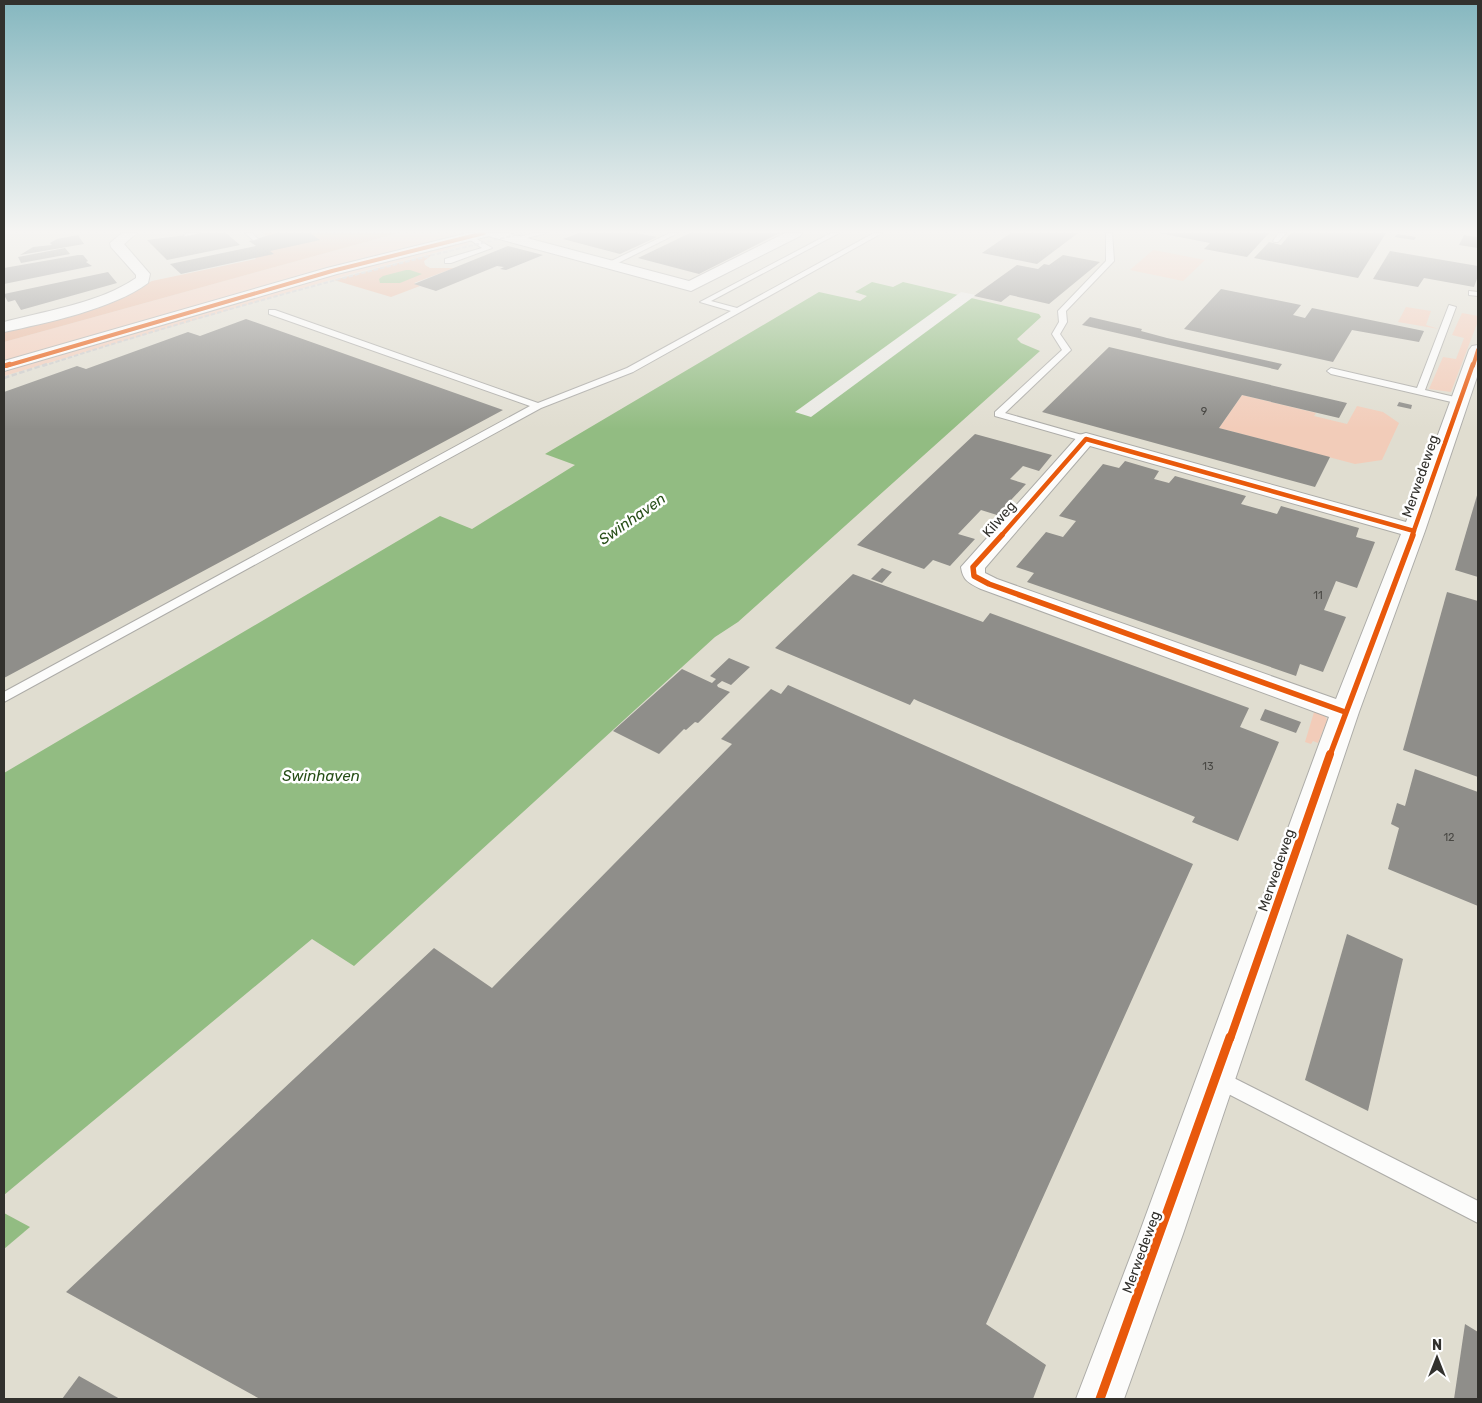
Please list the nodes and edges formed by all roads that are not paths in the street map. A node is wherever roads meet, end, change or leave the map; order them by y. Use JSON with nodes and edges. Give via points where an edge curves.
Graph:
{"nodes":[{"id":1,"x":103,"y":298,"type":"edge"},
{"id":2,"x":237,"y":298,"type":"edge"},
{"id":3,"x":711,"y":298,"type":"edge"},
{"id":4,"x":761,"y":298,"type":"edge"},
{"id":5,"x":1074,"y":298,"type":"edge"},
{"id":6,"x":1452,"y":307,"type":"dead end"},
{"id":7,"x":738,"y":311,"type":"junction"},
{"id":8,"x":272,"y":312,"type":"dead end"},
{"id":9,"x":4,"y":327,"type":"edge"},
{"id":10,"x":1478,"y":350,"type":"edge"},
{"id":11,"x":4,"y":366,"type":"edge"},
{"id":12,"x":1331,"y":371,"type":"dead end"},
{"id":13,"x":1420,"y":392,"type":"junction"},
{"id":14,"x":1460,"y":401,"type":"junction"},
{"id":15,"x":538,"y":406,"type":"junction"},
{"id":16,"x":1086,"y":438,"type":"junction"},
{"id":17,"x":1414,"y":531,"type":"junction"},
{"id":18,"x":4,"y":698,"type":"edge"},
{"id":19,"x":1345,"y":712,"type":"junction"},
{"id":20,"x":1216,"y":1078,"type":"junction"},
{"id":21,"x":1478,"y":1212,"type":"edge"},
{"id":22,"x":1100,"y":1399,"type":"edge"}],
"edges":[{"from":1,"to":9,"type":"street"},
{"from":2,"to":11,"type":"street"},
{"from":3,"to":7,"type":"lane","via":[[704,302]]},
{"from":4,"to":7,"type":"lane"},
{"from":5,"to":16,"type":"lane","via":[[1062,311],[1063,322],[1056,334],[1067,350],[998,414]]},
{"from":6,"to":13,"type":"lane"},
{"from":7,"to":15,"type":"lane","via":[[630,370]]},
{"from":8,"to":15,"type":"lane"},
{"from":10,"to":14,"type":"street","name":"Merwedeweg"},
{"from":12,"to":13,"type":"lane"},
{"from":13,"to":14,"type":"lane"},
{"from":14,"to":17,"type":"street","name":"Merwedeweg"},
{"from":15,"to":18,"type":"lane"},
{"from":16,"to":17,"type":"street"},
{"from":16,"to":19,"type":"street","name":"Kilweg","via":[[973,567],[974,576]]},
{"from":17,"to":19,"type":"street","name":"Merwedeweg"},
{"from":19,"to":20,"type":"street","name":"Merwedeweg"},
{"from":20,"to":21,"type":"lane"},
{"from":20,"to":22,"type":"street","name":"Merwedeweg"}]}
